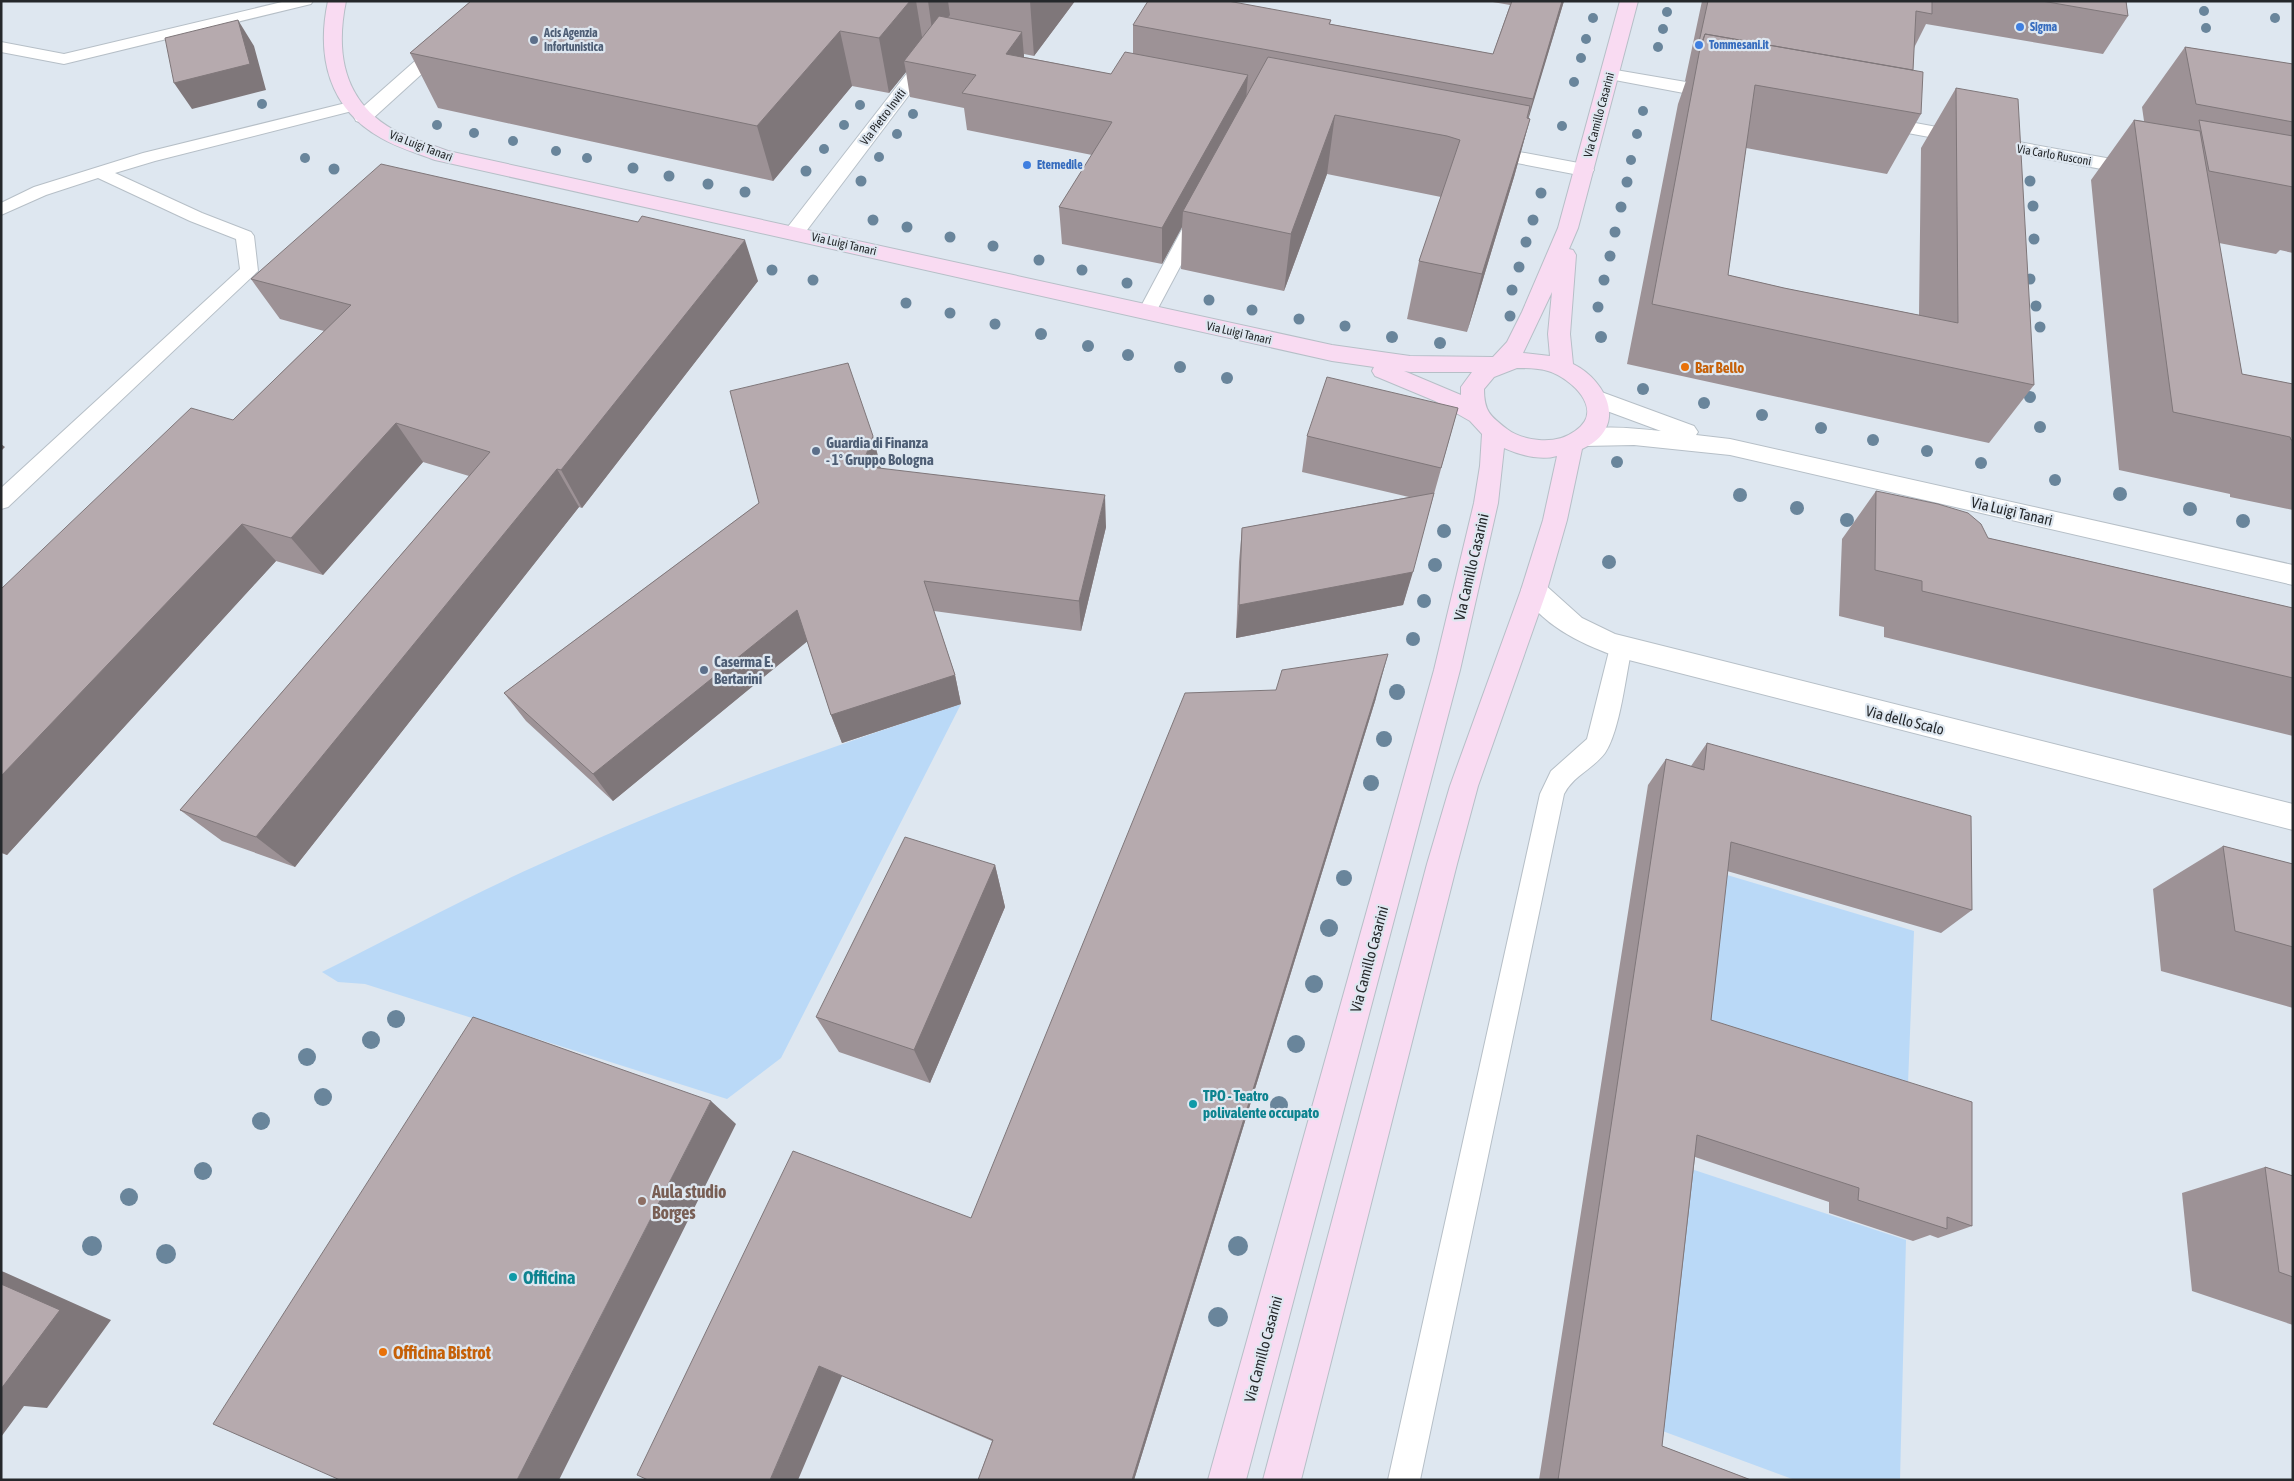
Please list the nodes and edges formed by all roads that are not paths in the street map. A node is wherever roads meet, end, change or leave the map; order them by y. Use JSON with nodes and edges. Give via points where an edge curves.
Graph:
{"nodes":[{"id":1,"x":306,"y":1,"type":"edge"},
{"id":2,"x":337,"y":1,"type":"edge"},
{"id":3,"x":494,"y":1,"type":"edge"},
{"id":4,"x":972,"y":1,"type":"edge"},
{"id":5,"x":1629,"y":1,"type":"edge"},
{"id":6,"x":930,"y":43,"type":"junction"},
{"id":7,"x":1,"y":47,"type":"edge"},
{"id":8,"x":962,"y":49,"type":"edge"},
{"id":9,"x":1610,"y":74,"type":"junction"},
{"id":10,"x":1743,"y":98,"type":"edge"},
{"id":11,"x":358,"y":111,"type":"junction"},
{"id":12,"x":1859,"y":119,"type":"edge"},
{"id":13,"x":1468,"y":148,"type":"edge"},
{"id":14,"x":1584,"y":170,"type":"junction"},
{"id":15,"x":98,"y":172,"type":"junction"},
{"id":16,"x":2161,"y":174,"type":"edge"},
{"id":17,"x":1207,"y":200,"type":"edge"},
{"id":18,"x":1,"y":210,"type":"edge"},
{"id":19,"x":1568,"y":228,"type":"junction"},
{"id":20,"x":794,"y":233,"type":"junction"},
{"id":21,"x":1147,"y":312,"type":"junction"},
{"id":22,"x":1332,"y":353,"type":"junction"},
{"id":23,"x":1498,"y":364,"type":"junction"},
{"id":24,"x":1562,"y":367,"type":"junction"},
{"id":25,"x":1596,"y":398,"type":"junction"},
{"id":26,"x":1484,"y":424,"type":"junction"},
{"id":27,"x":1578,"y":442,"type":"junction"},
{"id":28,"x":1730,"y":448,"type":"junction"},
{"id":29,"x":1,"y":501,"type":"edge"},
{"id":30,"x":2293,"y":575,"type":"edge"},
{"id":31,"x":1534,"y":590,"type":"junction"},
{"id":32,"x":1621,"y":647,"type":"junction"},
{"id":33,"x":2293,"y":817,"type":"edge"},
{"id":34,"x":1227,"y":1480,"type":"edge"},
{"id":35,"x":1282,"y":1480,"type":"edge"},
{"id":36,"x":1404,"y":1480,"type":"edge"}],
"edges":[{"from":1,"to":7,"type":"lane","via":[[64,59]]},
{"from":2,"to":11,"type":"street","name":"Via Luigi Tanari","via":[[332,17],[334,62],[340,86]]},
{"from":3,"to":11,"type":"street"},
{"from":4,"to":6,"type":"street","name":"Via Pietro Inviti"},
{"from":5,"to":9,"type":"street","name":"Via Camillo Casarini"},
{"from":6,"to":8,"type":"street"},
{"from":6,"to":20,"type":"street","name":"Via Pietro Inviti"},
{"from":9,"to":10,"type":"street"},
{"from":9,"to":14,"type":"street","name":"Via Camillo Casarini"},
{"from":11,"to":15,"type":"lane","via":[[149,157]]},
{"from":11,"to":20,"type":"street","name":"Via Luigi Tanari","via":[[388,134],[442,156]]},
{"from":12,"to":16,"type":"street","name":"Via Carlo Rusconi"},
{"from":13,"to":14,"type":"street"},
{"from":14,"to":19,"type":"street","name":"Via Camillo Casarini"},
{"from":15,"to":18,"type":"lane","via":[[40,191]]},
{"from":15,"to":29,"type":"lane","via":[[245,236],[249,271]]},
{"from":17,"to":21,"type":"lane"},
{"from":19,"to":23,"type":"street","name":"Via Camillo Casarini","via":[[1516,346]]},
{"from":19,"to":24,"type":"street","name":"Via Camillo Casarini","via":[[1558,334]]},
{"from":20,"to":21,"type":"street","name":"Via Luigi Tanari"},
{"from":21,"to":22,"type":"street","name":"Via Luigi Tanari"},
{"from":22,"to":23,"type":"street","name":"Via Luigi Tanari","via":[[1410,364]]},
{"from":22,"to":26,"type":"street","name":"Via Luigi Tanari","via":[[1443,395]]},
{"from":23,"to":24,"type":"street","via":[[1531,360]]},
{"from":23,"to":26,"type":"street","via":[[1481,374],[1473,386],[1471,399]]},
{"from":24,"to":25,"type":"street","via":[[1588,386]]},
{"from":25,"to":27,"type":"street","via":[[1598,420],[1593,430]]},
{"from":25,"to":28,"type":"street","name":"Via Luigi Tanari"},
{"from":26,"to":27,"type":"street","via":[[1511,443],[1531,448],[1552,449]]},
{"from":26,"to":34,"type":"street","name":"Via Camillo Casarini","via":[[1492,466],[1447,670]]},
{"from":27,"to":28,"type":"street","name":"Via Luigi Tanari","via":[[1634,438]]},
{"from":27,"to":31,"type":"street"},
{"from":28,"to":30,"type":"street","name":"Via Luigi Tanari"},
{"from":31,"to":32,"type":"street","name":"Via dello Scalo","via":[[1575,628],[1596,640]]},
{"from":31,"to":35,"type":"street","via":[[1464,786]]},
{"from":32,"to":33,"type":"street","name":"Via dello Scalo"},
{"from":32,"to":36,"type":"lane","via":[[1602,733],[1596,746],[1560,778],[1552,794]]}]}
